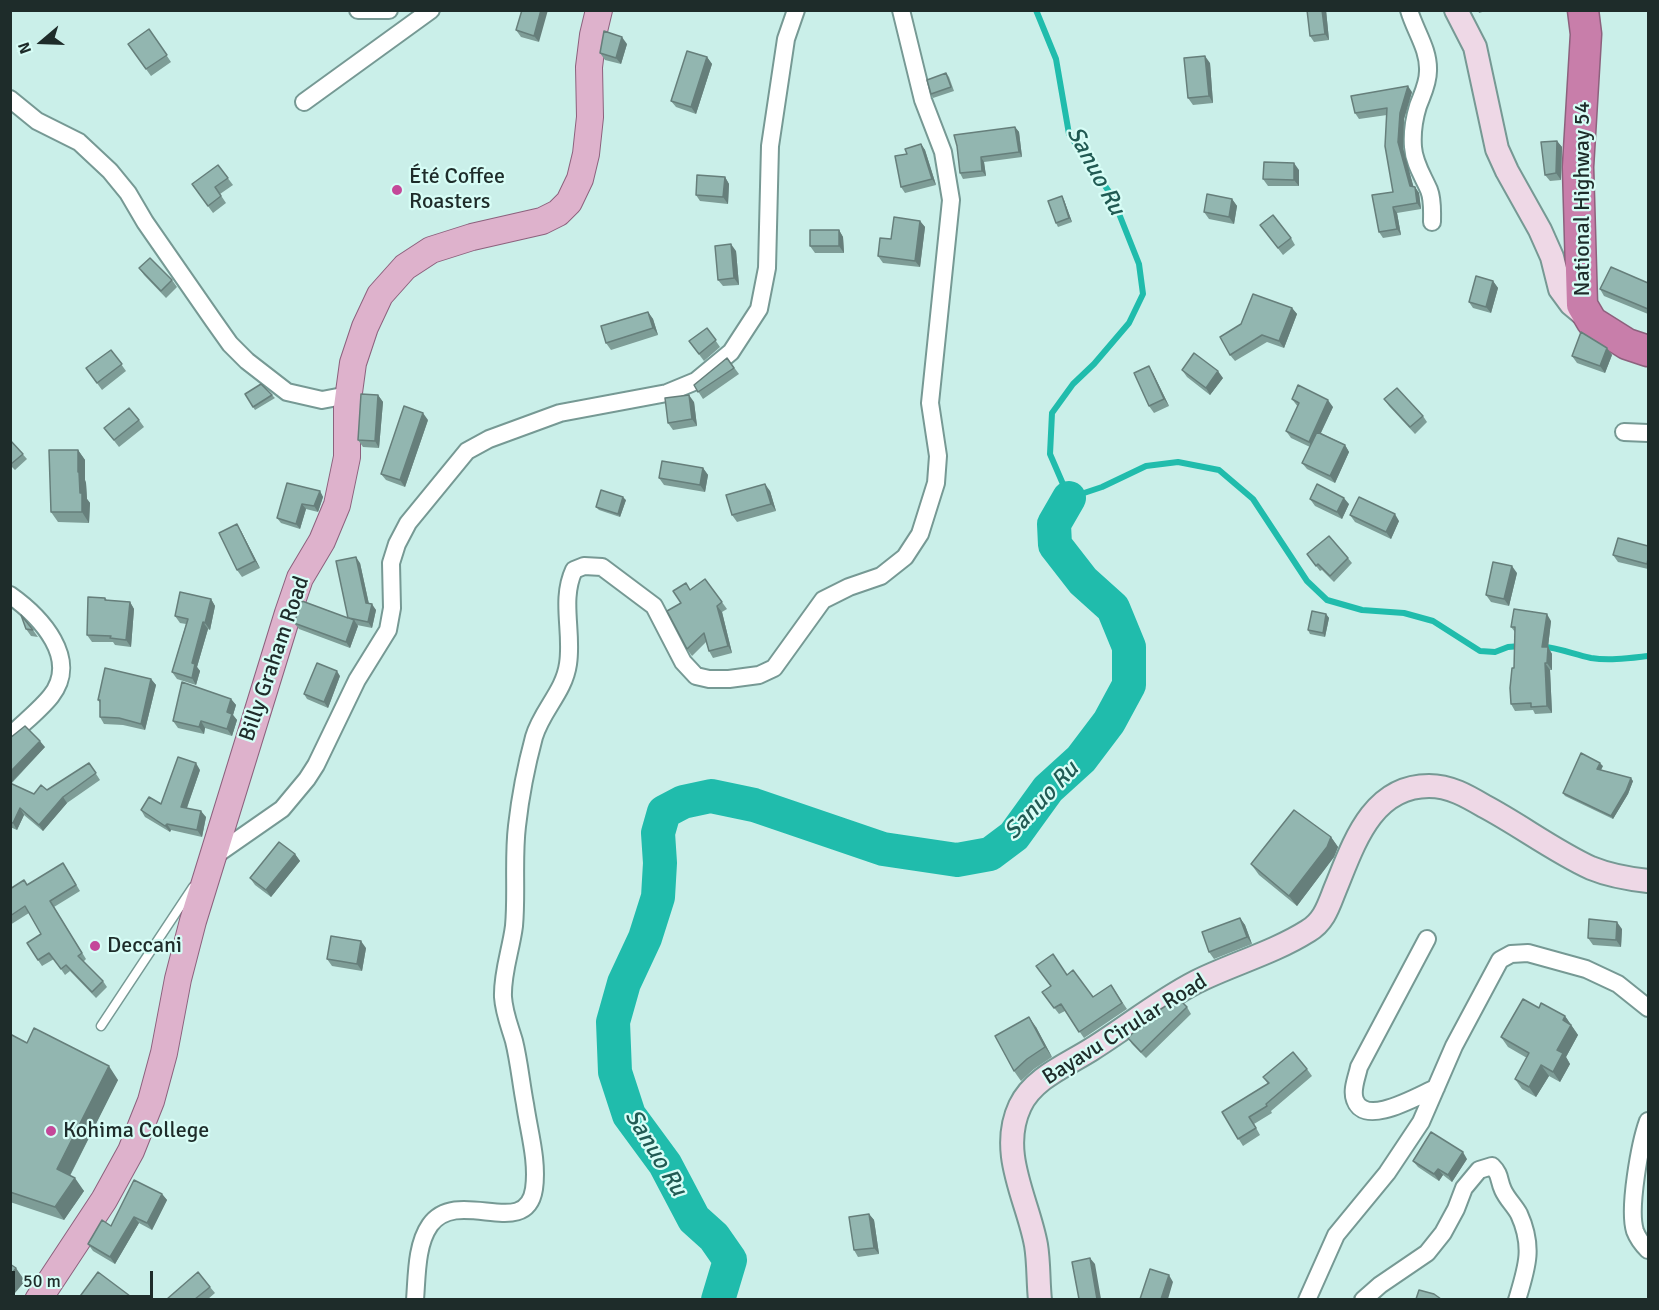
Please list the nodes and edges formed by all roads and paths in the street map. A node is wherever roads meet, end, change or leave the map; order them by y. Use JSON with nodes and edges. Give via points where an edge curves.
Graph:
{"nodes":[{"id":1,"x":358,"y":10,"type":"edge"},
{"id":2,"x":389,"y":10,"type":"edge"},
{"id":3,"x":431,"y":10,"type":"edge"},
{"id":4,"x":598,"y":10,"type":"edge"},
{"id":5,"x":796,"y":10,"type":"edge"},
{"id":6,"x":902,"y":10,"type":"edge"},
{"id":7,"x":1409,"y":10,"type":"edge"},
{"id":8,"x":1456,"y":10,"type":"edge"},
{"id":9,"x":1583,"y":10,"type":"edge"},
{"id":10,"x":10,"y":99,"type":"edge"},
{"id":11,"x":303,"y":102,"type":"dead end"},
{"id":12,"x":1432,"y":222,"type":"dead end"},
{"id":13,"x":1592,"y":322,"type":"junction"},
{"id":14,"x":1648,"y":351,"type":"edge"},
{"id":15,"x":348,"y":394,"type":"junction"},
{"id":16,"x":1624,"y":432,"type":"dead end"},
{"id":17,"x":1648,"y":433,"type":"edge"},
{"id":18,"x":10,"y":596,"type":"edge"},
{"id":19,"x":10,"y":735,"type":"edge"},
{"id":20,"x":212,"y":858,"type":"junction"},
{"id":21,"x":1648,"y":881,"type":"edge"},
{"id":22,"x":1427,"y":939,"type":"dead end"},
{"id":23,"x":1648,"y":1008,"type":"edge"},
{"id":24,"x":101,"y":1026,"type":"dead end"},
{"id":25,"x":1436,"y":1088,"type":"junction"},
{"id":26,"x":1648,"y":1121,"type":"edge"},
{"id":27,"x":1648,"y":1250,"type":"edge"},
{"id":28,"x":38,"y":1299,"type":"edge"},
{"id":29,"x":414,"y":1299,"type":"edge"},
{"id":30,"x":1040,"y":1299,"type":"edge"},
{"id":31,"x":1307,"y":1299,"type":"edge"},
{"id":32,"x":1363,"y":1299,"type":"edge"},
{"id":33,"x":1517,"y":1299,"type":"edge"}],
"edges":[{"from":1,"to":2,"type":"street"},
{"from":3,"to":11,"type":"street"},
{"from":4,"to":15,"type":"main road","name":"Billy Graham Road","via":[[589,67],[586,154],[569,202],[542,221],[432,250],[405,267],[380,295],[365,327]]},
{"from":5,"to":20,"type":"street","via":[[786,39],[770,146],[765,278],[759,309],[730,352],[696,381],[667,393],[560,413],[467,451],[408,523],[397,544],[391,563],[392,608],[388,630],[357,680],[308,779],[282,809]]},
{"from":6,"to":29,"type":"street","via":[[923,100],[943,152],[951,200],[930,403],[938,456],[936,483],[920,534],[905,557],[881,576],[823,600],[774,668],[759,675],[729,679],[696,676],[682,662],[654,606],[602,567],[574,570],[566,600],[568,664],[561,689],[538,725],[516,827],[514,926],[504,979],[503,998],[535,1161],[534,1191],[526,1207],[514,1213],[452,1210],[441,1214],[423,1239]]},
{"from":7,"to":12,"type":"street","via":[[1426,52],[1428,71],[1413,129],[1413,149],[1421,178],[1429,190]]},
{"from":8,"to":13,"type":"street","via":[[1475,47],[1497,149],[1540,230],[1560,290]]},
{"from":9,"to":13,"type":"highway","name":"National Highway 54","via":[[1586,34],[1578,167],[1582,305]]},
{"from":10,"to":15,"type":"street","via":[[37,121],[79,142],[110,171],[213,320],[248,361],[287,392],[322,400]]},
{"from":13,"to":14,"type":"highway","name":"National Highway 54","via":[[1627,344]]},
{"from":15,"to":20,"type":"main road","name":"Billy Graham Road","via":[[347,457],[337,505],[322,542],[300,578]]},
{"from":16,"to":17,"type":"street"},
{"from":18,"to":19,"type":"street","via":[[42,624],[62,661],[52,695]]},
{"from":20,"to":24,"type":"lane"},
{"from":20,"to":28,"type":"main road","name":"Billy Graham Road","via":[[178,979],[151,1101],[131,1151],[104,1200]]},
{"from":21,"to":30,"type":"street","name":"Bayavu Cirular Road","via":[[1593,869],[1456,791],[1430,786],[1406,789],[1386,799],[1366,821],[1326,915],[1311,930],[1172,995],[1047,1075],[1030,1091],[1019,1107],[1012,1141],[1019,1191],[1036,1246]]},
{"from":22,"to":25,"type":"street","via":[[1359,1067],[1354,1100],[1360,1108],[1380,1111]]},
{"from":23,"to":25,"type":"street","via":[[1618,984],[1586,969],[1528,954],[1511,954],[1494,969]]},
{"from":25,"to":31,"type":"street","via":[[1421,1122],[1387,1173],[1336,1235]]},
{"from":26,"to":27,"type":"street","via":[[1634,1201],[1635,1231]]},
{"from":32,"to":33,"type":"street","via":[[1427,1253],[1443,1233],[1464,1188],[1479,1170],[1492,1166],[1499,1172],[1503,1190],[1518,1213],[1529,1242],[1526,1272]]}]}
